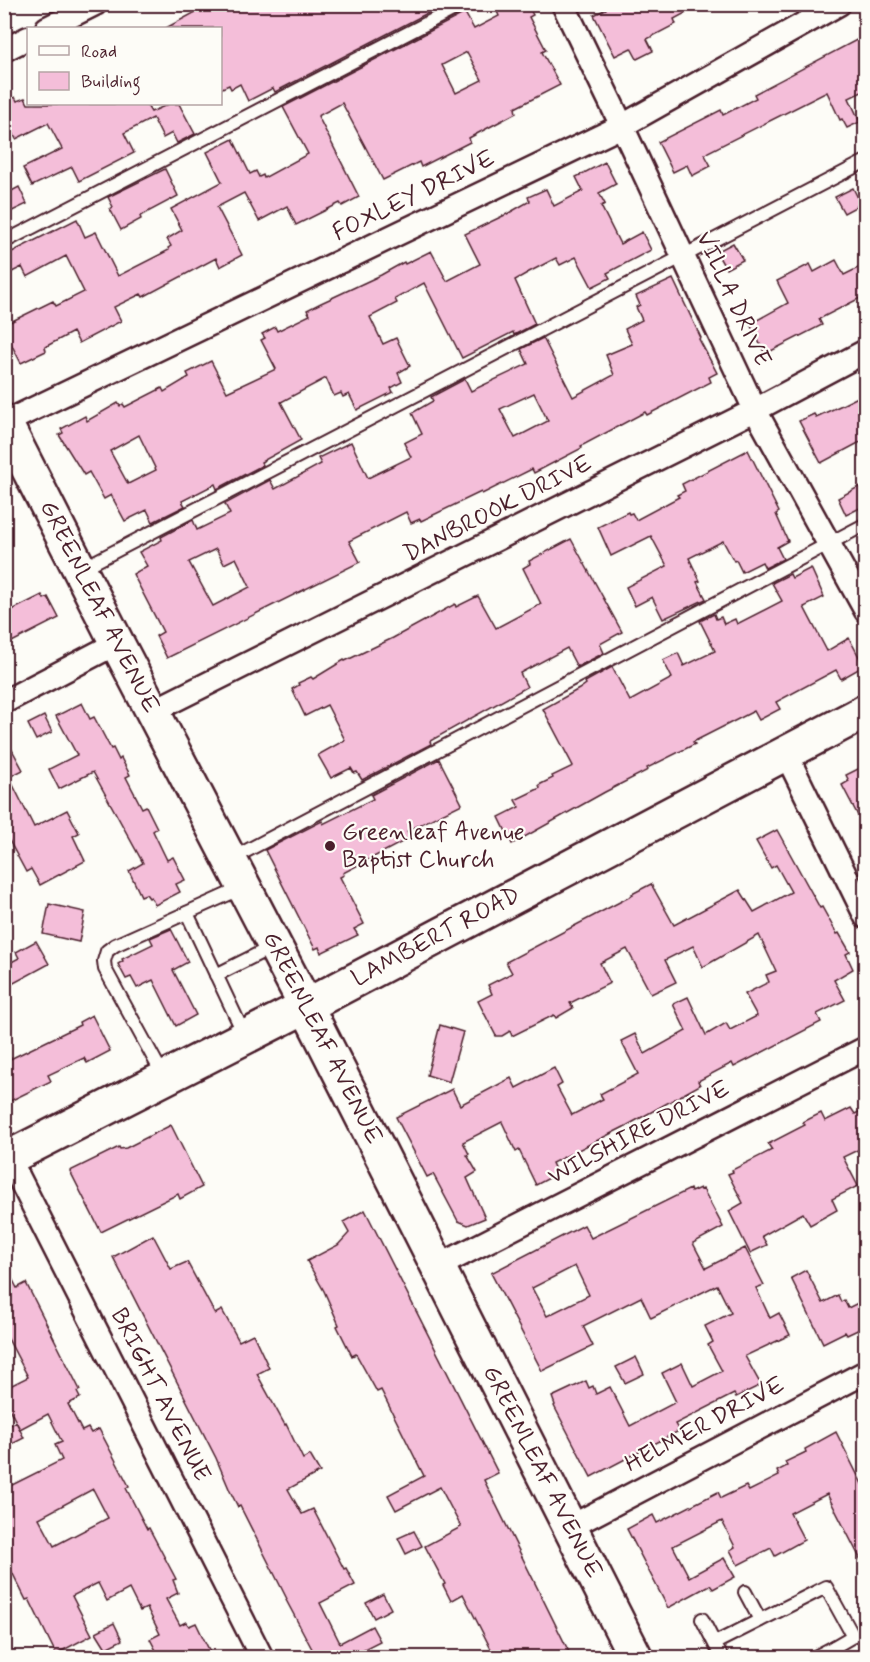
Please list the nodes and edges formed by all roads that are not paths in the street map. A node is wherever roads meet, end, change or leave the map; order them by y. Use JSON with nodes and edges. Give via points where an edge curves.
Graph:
{"nodes":[{"id":1,"x":95,"y":4,"type":"edge"},
{"id":2,"x":464,"y":4,"type":"edge"},
{"id":3,"x":563,"y":4,"type":"edge"},
{"id":4,"x":839,"y":4,"type":"edge"},
{"id":5,"x":49,"y":27,"type":"edge"},
{"id":6,"x":622,"y":126,"type":"junction"},
{"id":7,"x":866,"y":161,"type":"edge"},
{"id":8,"x":4,"y":242,"type":"edge"},
{"id":9,"x":683,"y":256,"type":"junction"},
{"id":10,"x":866,"y":351,"type":"edge"},
{"id":11,"x":755,"y":410,"type":"junction"},
{"id":12,"x":5,"y":422,"type":"edge"},
{"id":13,"x":866,"y":525,"type":"edge"},
{"id":14,"x":828,"y":544,"type":"junction"},
{"id":15,"x":80,"y":570,"type":"junction"},
{"id":16,"x":866,"y":611,"type":"edge"},
{"id":17,"x":117,"y":642,"type":"junction"},
{"id":18,"x":4,"y":702,"type":"edge"},
{"id":19,"x":153,"y":711,"type":"junction"},
{"id":20,"x":866,"y":711,"type":"edge"},
{"id":21,"x":784,"y":752,"type":"junction"},
{"id":22,"x":237,"y":873,"type":"junction"},
{"id":23,"x":187,"y":912,"type":"junction"},
{"id":24,"x":866,"y":917,"type":"edge"},
{"id":25,"x":275,"y":946,"type":"junction"},
{"id":26,"x":216,"y":975,"type":"junction"},
{"id":27,"x":306,"y":1006,"type":"junction"},
{"id":28,"x":246,"y":1037,"type":"junction"},
{"id":29,"x":866,"y":1048,"type":"edge"},
{"id":30,"x":164,"y":1077,"type":"junction"},
{"id":31,"x":7,"y":1159,"type":"edge"},
{"id":32,"x":437,"y":1267,"type":"junction"},
{"id":33,"x":866,"y":1372,"type":"edge"},
{"id":34,"x":570,"y":1527,"type":"junction"},
{"id":35,"x":745,"y":1592,"type":"dead end"},
{"id":36,"x":702,"y":1619,"type":"dead end"},
{"id":37,"x":760,"y":1620,"type":"junction"},
{"id":38,"x":715,"y":1643,"type":"junction"},
{"id":39,"x":837,"y":1652,"type":"edge"},
{"id":40,"x":262,"y":1658,"type":"edge"},
{"id":41,"x":636,"y":1658,"type":"edge"},
{"id":42,"x":722,"y":1658,"type":"edge"},
{"id":43,"x":813,"y":1658,"type":"edge"}],
"edges":[{"from":1,"to":5,"type":"street"},
{"from":2,"to":8,"type":"lane"},
{"from":3,"to":6,"type":"street","name":"VILLA DRIVE"},
{"from":4,"to":6,"type":"street","name":"FOXLEY DRIVE"},
{"from":6,"to":9,"type":"street","name":"VILLA DRIVE"},
{"from":6,"to":12,"type":"street","name":"FOXLEY DRIVE"},
{"from":7,"to":9,"type":"lane"},
{"from":9,"to":11,"type":"street","name":"VILLA DRIVE"},
{"from":9,"to":15,"type":"lane"},
{"from":10,"to":11,"type":"street","name":"DANBROOK DRIVE"},
{"from":11,"to":14,"type":"street","name":"VILLA DRIVE"},
{"from":11,"to":19,"type":"street","name":"DANBROOK DRIVE"},
{"from":12,"to":15,"type":"street","name":"GREENLEAF AVENUE"},
{"from":13,"to":14,"type":"lane"},
{"from":14,"to":16,"type":"street","name":"VILLA DRIVE"},
{"from":14,"to":22,"type":"lane"},
{"from":15,"to":17,"type":"street","name":"GREENLEAF AVENUE"},
{"from":17,"to":18,"type":"street"},
{"from":17,"to":19,"type":"street","name":"GREENLEAF AVENUE"},
{"from":19,"to":22,"type":"street","name":"GREENLEAF AVENUE"},
{"from":20,"to":21,"type":"street","name":"LAMBERT ROAD"},
{"from":21,"to":24,"type":"street"},
{"from":21,"to":27,"type":"street","name":"LAMBERT ROAD"},
{"from":22,"to":23,"type":"lane"},
{"from":22,"to":25,"type":"street","name":"GREENLEAF AVENUE"},
{"from":23,"to":26,"type":"lane"},
{"from":23,"to":30,"type":"lane","via":[[115,945],[107,951],[104,961]]},
{"from":25,"to":26,"type":"lane"},
{"from":25,"to":27,"type":"street","name":"GREENLEAF AVENUE"},
{"from":26,"to":28,"type":"lane"},
{"from":27,"to":28,"type":"street","name":"LAMBERT ROAD"},
{"from":27,"to":32,"type":"street","name":"GREENLEAF AVENUE"},
{"from":28,"to":30,"type":"street","name":"LAMBERT ROAD"},
{"from":29,"to":32,"type":"street","name":"WILSHIRE DRIVE"},
{"from":30,"to":31,"type":"street","name":"LAMBERT ROAD"},
{"from":31,"to":40,"type":"street","name":"BRIGHT AVENUE"},
{"from":32,"to":34,"type":"street","name":"GREENLEAF AVENUE"},
{"from":33,"to":34,"type":"street","name":"HELMER DRIVE"},
{"from":34,"to":41,"type":"street","name":"GREENLEAF AVENUE"},
{"from":35,"to":37,"type":"lane"},
{"from":36,"to":38,"type":"lane"},
{"from":37,"to":38,"type":"lane"},
{"from":37,"to":39,"type":"lane","via":[[826,1587],[853,1636]]},
{"from":38,"to":42,"type":"lane"},
{"from":39,"to":43,"type":"lane"}]}
